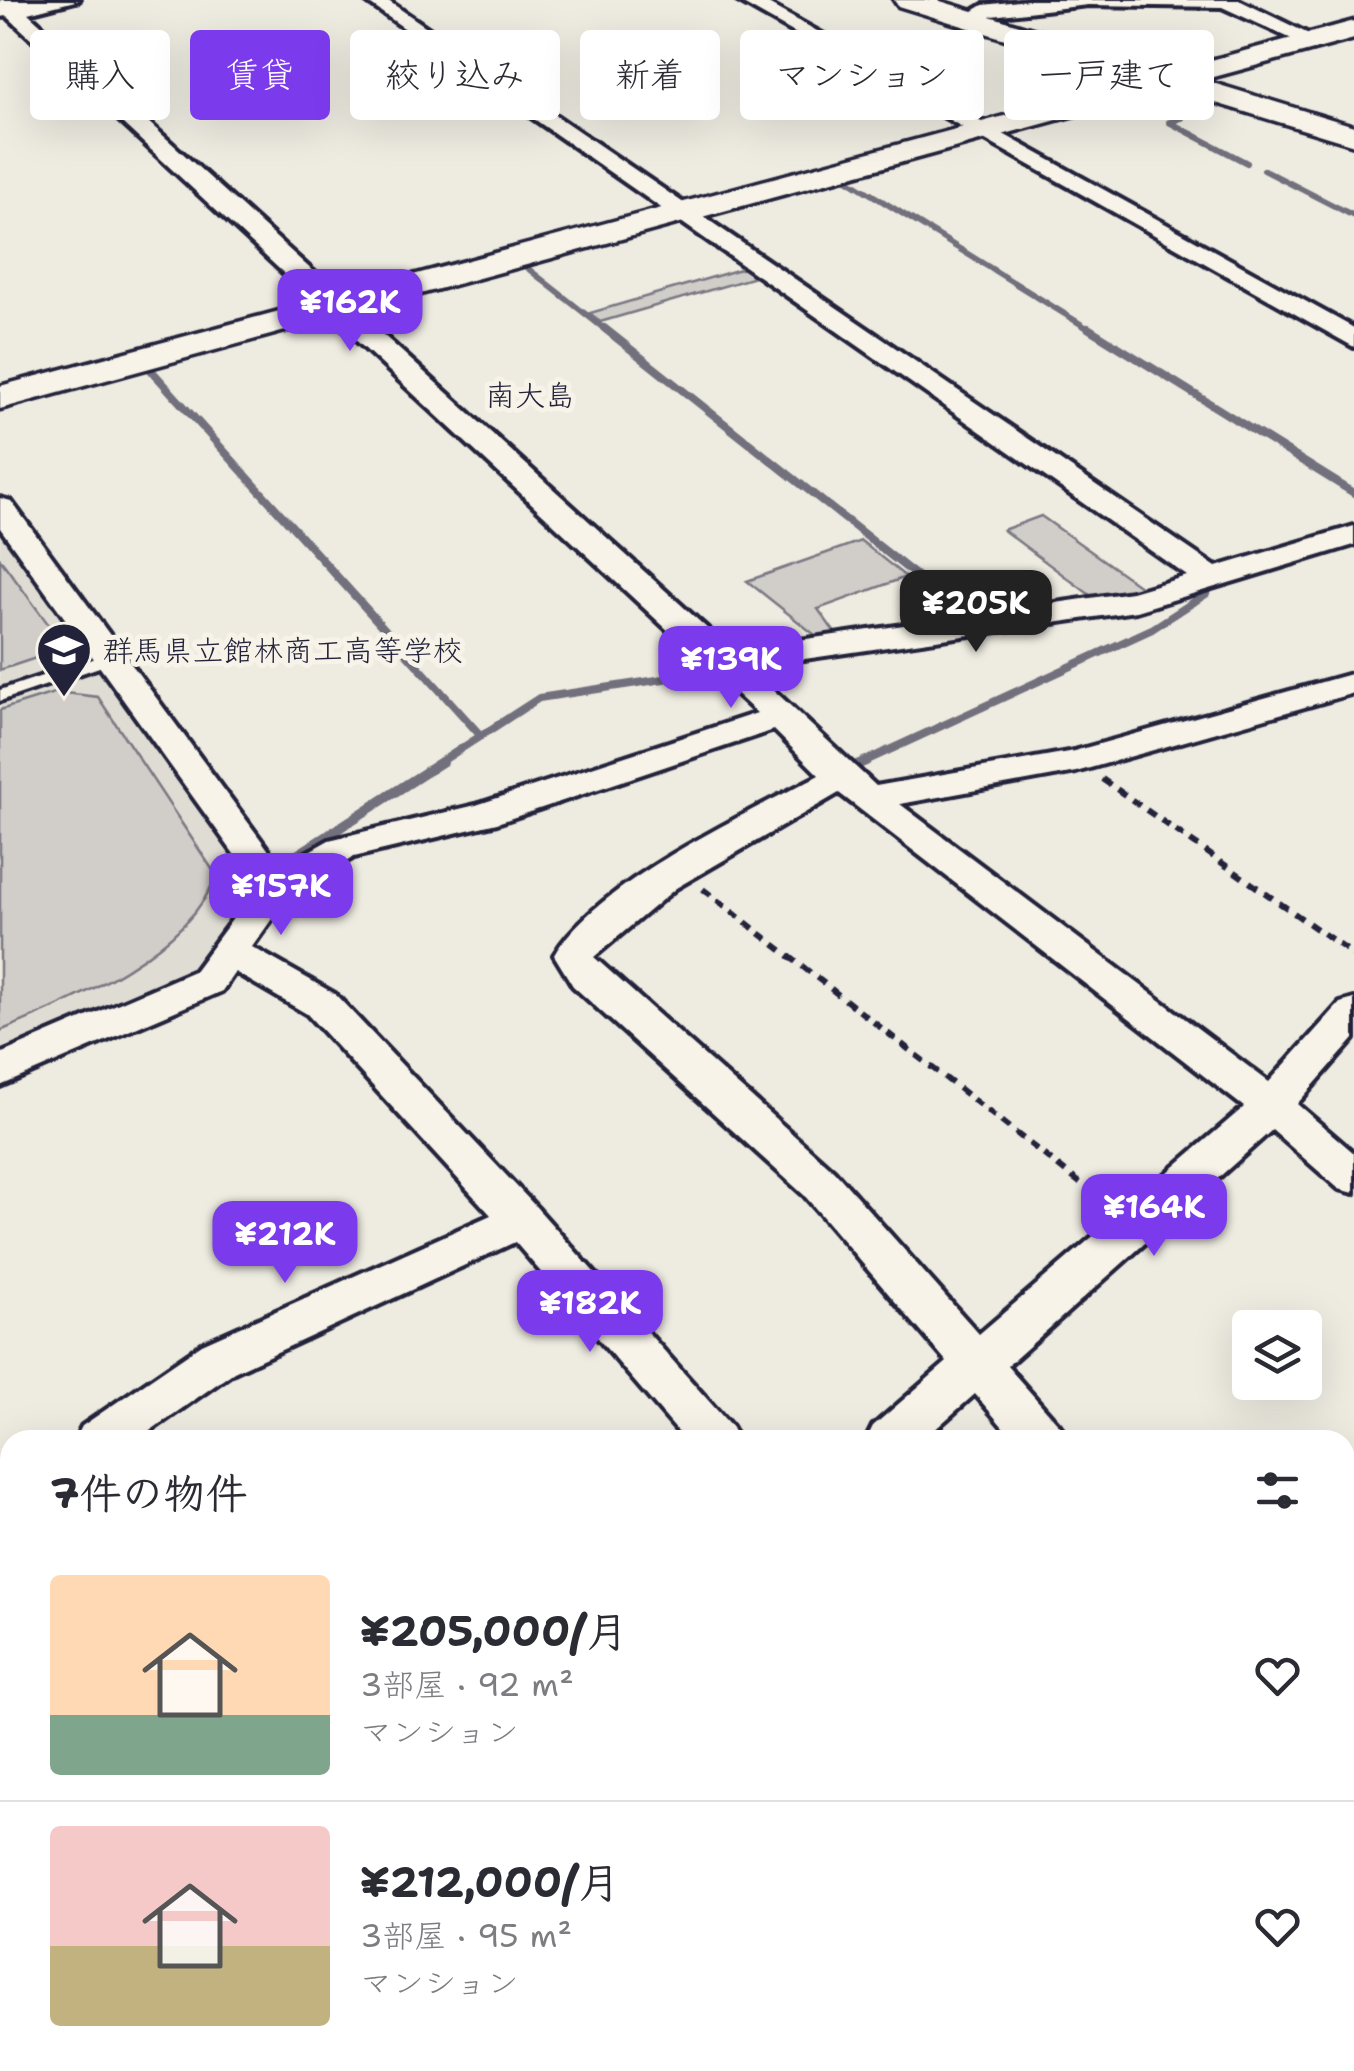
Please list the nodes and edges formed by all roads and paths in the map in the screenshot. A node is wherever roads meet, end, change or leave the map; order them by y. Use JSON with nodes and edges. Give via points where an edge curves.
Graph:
{"nodes":[{"id":1,"x":68,"y":0,"type":"edge"},
{"id":2,"x":374,"y":0,"type":"edge"},
{"id":3,"x":746,"y":0,"type":"edge"},
{"id":4,"x":908,"y":0,"type":"edge"},
{"id":5,"x":1088,"y":0,"type":"edge"},
{"id":6,"x":1224,"y":0,"type":"edge"},
{"id":7,"x":4,"y":7,"type":"edge"},
{"id":8,"x":983,"y":12,"type":"dead end"},
{"id":9,"x":1005,"y":30,"type":"edge"},
{"id":10,"x":1354,"y":30,"type":"edge"},
{"id":11,"x":1312,"y":41,"type":"junction"},
{"id":12,"x":1214,"y":66,"type":"edge"},
{"id":13,"x":1214,"y":94,"type":"edge"},
{"id":14,"x":1015,"y":120,"type":"edge"},
{"id":15,"x":979,"y":130,"type":"junction"},
{"id":16,"x":1354,"y":136,"type":"edge"},
{"id":17,"x":681,"y":212,"type":"junction"},
{"id":18,"x":340,"y":306,"type":"junction"},
{"id":19,"x":1354,"y":339,"type":"edge"},
{"id":20,"x":0,"y":398,"type":"edge"},
{"id":21,"x":0,"y":507,"type":"edge"},
{"id":22,"x":1346,"y":545,"type":"edge"},
{"id":23,"x":1214,"y":580,"type":"junction"},
{"id":24,"x":108,"y":659,"type":"junction"},
{"id":25,"x":724,"y":661,"type":"junction"},
{"id":26,"x":1354,"y":683,"type":"edge"},
{"id":27,"x":0,"y":696,"type":"edge"},
{"id":28,"x":781,"y":716,"type":"junction"},
{"id":29,"x":1076,"y":761,"type":"junction"},
{"id":30,"x":854,"y":788,"type":"junction"},
{"id":31,"x":680,"y":871,"type":"junction"},
{"id":32,"x":276,"y":886,"type":"junction"},
{"id":33,"x":230,"y":952,"type":"junction"},
{"id":34,"x":1354,"y":955,"type":"edge"},
{"id":35,"x":1354,"y":1013,"type":"edge"},
{"id":36,"x":0,"y":1071,"type":"edge"},
{"id":37,"x":1272,"y":1106,"type":"junction"},
{"id":38,"x":1354,"y":1177,"type":"edge"},
{"id":39,"x":522,"y":1220,"type":"junction"},
{"id":40,"x":1135,"y":1226,"type":"junction"},
{"id":41,"x":978,"y":1366,"type":"junction"},
{"id":42,"x":114,"y":1430,"type":"edge"},
{"id":43,"x":705,"y":1430,"type":"edge"},
{"id":44,"x":902,"y":1430,"type":"edge"},
{"id":45,"x":1034,"y":1430,"type":"edge"}],
"edges":[{"from":1,"to":7,"type":"street"},
{"from":2,"to":17,"type":"street"},
{"from":3,"to":15,"type":"street"},
{"from":4,"to":9,"type":"street"},
{"from":5,"to":6,"type":"street"},
{"from":5,"to":8,"type":"street"},
{"from":6,"to":11,"type":"street"},
{"from":7,"to":18,"type":"street"},
{"from":10,"to":11,"type":"street"},
{"from":11,"to":12,"type":"street"},
{"from":13,"to":16,"type":"street"},
{"from":14,"to":15,"type":"street"},
{"from":15,"to":17,"type":"street"},
{"from":15,"to":19,"type":"street"},
{"from":17,"to":18,"type":"street"},
{"from":17,"to":23,"type":"street"},
{"from":18,"to":20,"type":"street"},
{"from":18,"to":25,"type":"street"},
{"from":21,"to":24,"type":"street"},
{"from":22,"to":23,"type":"street"},
{"from":23,"to":25,"type":"street","via":[[1136,601]]},
{"from":24,"to":27,"type":"lane"},
{"from":24,"to":32,"type":"street"},
{"from":25,"to":28,"type":"street"},
{"from":26,"to":29,"type":"street"},
{"from":28,"to":30,"type":"street"},
{"from":28,"to":32,"type":"street","via":[[484,815],[342,848]]},
{"from":29,"to":30,"type":"street"},
{"from":29,"to":34,"type":"path"},
{"from":30,"to":31,"type":"street"},
{"from":30,"to":37,"type":"street"},
{"from":31,"to":40,"type":"path"},
{"from":31,"to":41,"type":"street","via":[[595,930],[573,955],[587,976],[818,1183]]},
{"from":32,"to":33,"type":"street"},
{"from":33,"to":36,"type":"street","via":[[208,980]]},
{"from":33,"to":39,"type":"street","via":[[321,1004]]},
{"from":35,"to":37,"type":"street"},
{"from":37,"to":38,"type":"street"},
{"from":37,"to":40,"type":"street"},
{"from":39,"to":42,"type":"street","via":[[218,1358]]},
{"from":39,"to":43,"type":"street"},
{"from":40,"to":41,"type":"street"},
{"from":41,"to":44,"type":"street"},
{"from":41,"to":45,"type":"street"}]}
